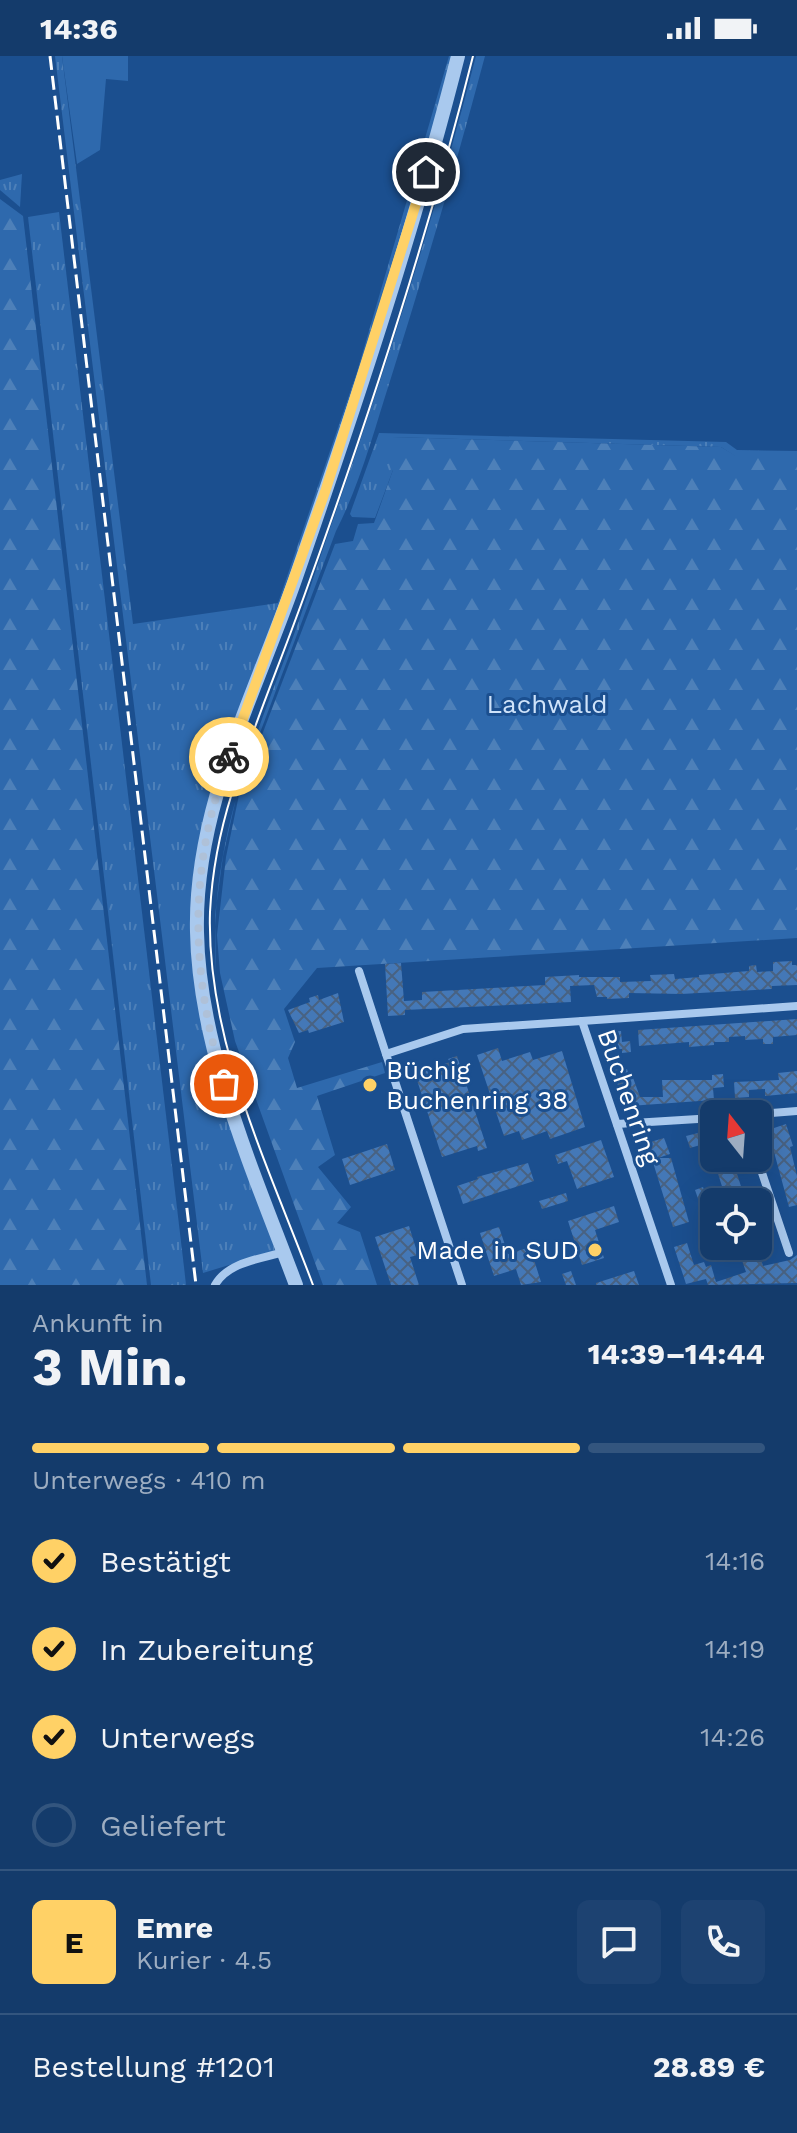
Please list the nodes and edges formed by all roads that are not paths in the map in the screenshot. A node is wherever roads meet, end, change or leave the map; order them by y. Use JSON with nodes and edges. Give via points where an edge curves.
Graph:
{"nodes":[{"id":1,"x":458,"y":56,"type":"edge"},
{"id":2,"x":359,"y":971,"type":"dead end"},
{"id":3,"x":797,"y":1006,"type":"edge"},
{"id":4,"x":582,"y":1021,"type":"junction"},
{"id":5,"x":386,"y":1054,"type":"junction"},
{"id":6,"x":797,"y":1111,"type":"edge"},
{"id":7,"x":772,"y":1113,"type":"edge"},
{"id":8,"x":700,"y":1119,"type":"edge"},
{"id":9,"x":617,"y":1124,"type":"junction"},
{"id":10,"x":762,"y":1172,"type":"edge"},
{"id":11,"x":284,"y":1252,"type":"junction"},
{"id":12,"x":789,"y":1253,"type":"dead end"},
{"id":13,"x":215,"y":1285,"type":"edge"},
{"id":14,"x":296,"y":1285,"type":"edge"},
{"id":15,"x":462,"y":1285,"type":"edge"},
{"id":16,"x":671,"y":1285,"type":"edge"}],
"edges":[{"from":1,"to":11,"type":"street","via":[[364,374],[226,764],[203,855],[197,924],[205,1013],[224,1084]]},
{"from":2,"to":5,"type":"street"},
{"from":3,"to":4,"type":"street"},
{"from":4,"to":5,"type":"street","name":"Buchenring","via":[[463,1029]]},
{"from":4,"to":9,"type":"street","name":"Buchenring"},
{"from":5,"to":15,"type":"street"},
{"from":6,"to":7,"type":"street"},
{"from":8,"to":9,"type":"street"},
{"from":9,"to":16,"type":"street","name":"Buchenring"},
{"from":10,"to":12,"type":"street"},
{"from":11,"to":13,"type":"street","via":[[233,1267]]},
{"from":11,"to":14,"type":"street"}]}
